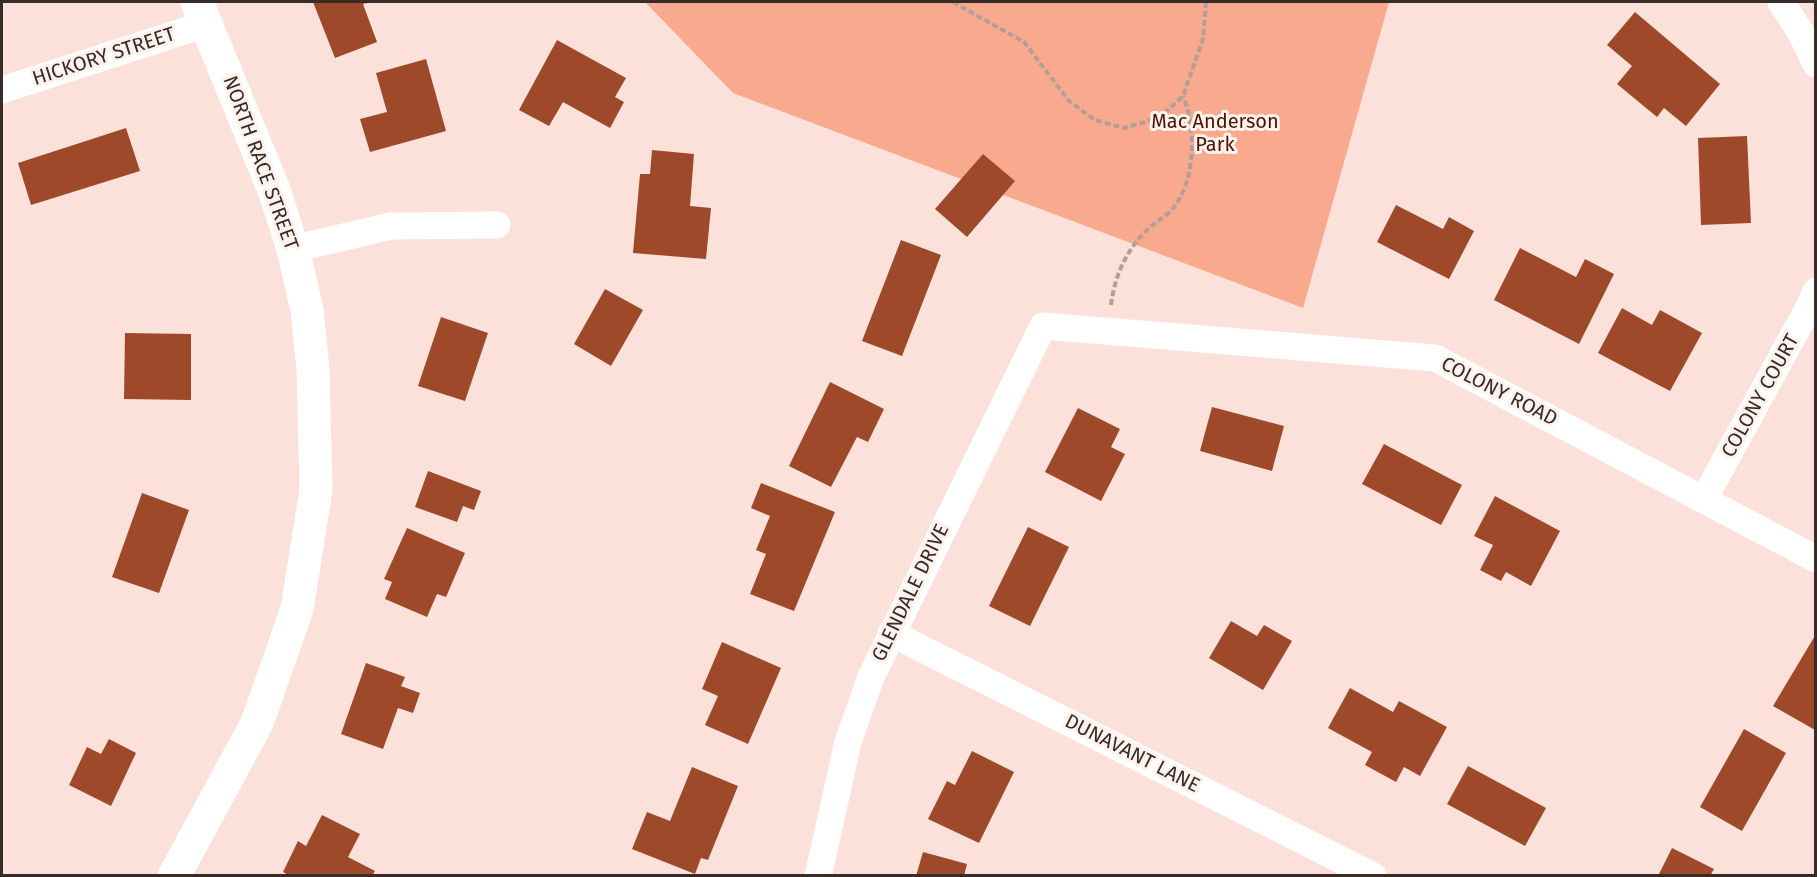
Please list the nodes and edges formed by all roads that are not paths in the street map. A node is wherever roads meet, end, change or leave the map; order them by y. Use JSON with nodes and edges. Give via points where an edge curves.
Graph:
{"nodes":[{"id":1,"x":1781,"y":2,"type":"edge"},
{"id":2,"x":201,"y":13,"type":"edge"},
{"id":3,"x":1815,"y":64,"type":"edge"},
{"id":4,"x":2,"y":90,"type":"edge"},
{"id":5,"x":497,"y":225,"type":"dead end"},
{"id":6,"x":293,"y":249,"type":"junction"},
{"id":7,"x":1815,"y":291,"type":"edge"},
{"id":8,"x":1043,"y":326,"type":"joint"},
{"id":9,"x":1704,"y":499,"type":"junction"},
{"id":10,"x":1815,"y":559,"type":"edge"},
{"id":11,"x":891,"y":633,"type":"junction"},
{"id":12,"x":174,"y":876,"type":"edge"},
{"id":13,"x":818,"y":876,"type":"edge"},
{"id":14,"x":1373,"y":876,"type":"edge"}],
"edges":[{"from":1,"to":3,"type":"street"},
{"from":2,"to":4,"type":"street","name":"HICKORY STREET"},
{"from":2,"to":6,"type":"street","name":"NORTH RACE STREET","via":[[274,190]]},
{"from":5,"to":6,"type":"street","via":[[392,226]]},
{"from":6,"to":12,"type":"street","name":"NORTH RACE STREET","via":[[307,310],[313,369],[316,490],[297,609],[257,723]]},
{"from":7,"to":9,"type":"street","name":"COLONY COURT"},
{"from":8,"to":9,"type":"street","name":"COLONY ROAD","via":[[1435,358]]},
{"from":8,"to":11,"type":"street","name":"GLENDALE DRIVE"},
{"from":9,"to":10,"type":"street","name":"COLONY ROAD"},
{"from":11,"to":13,"type":"street","name":"GLENDALE DRIVE","via":[[848,741]]},
{"from":11,"to":14,"type":"street","name":"DUNAVANT LANE"}]}
